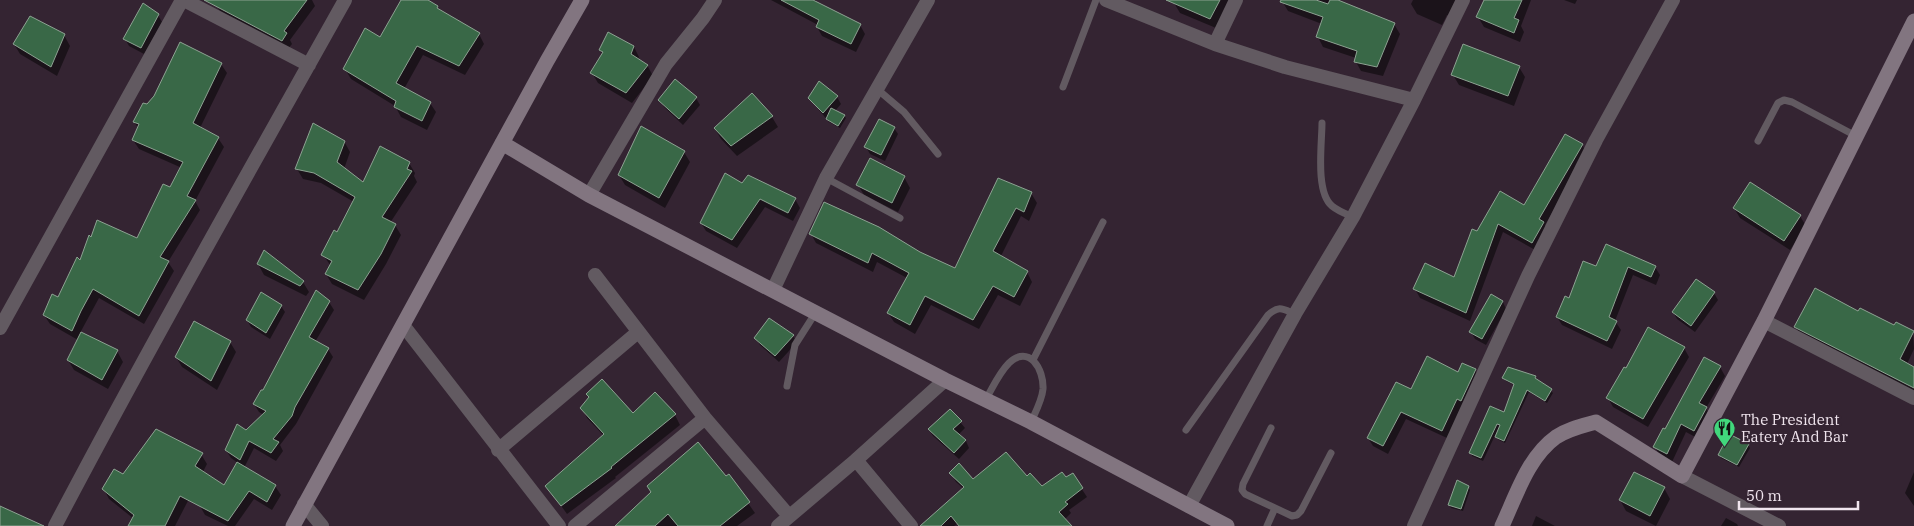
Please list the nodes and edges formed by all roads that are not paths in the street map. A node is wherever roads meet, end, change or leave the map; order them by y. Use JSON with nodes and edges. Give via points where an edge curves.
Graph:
{"nodes":[{"id":1,"x":183,"y":0,"type":"edge"},
{"id":2,"x":345,"y":0,"type":"edge"},
{"id":3,"x":582,"y":0,"type":"edge"},
{"id":4,"x":715,"y":0,"type":"edge"},
{"id":5,"x":928,"y":0,"type":"edge"},
{"id":6,"x":1096,"y":0,"type":"edge"},
{"id":7,"x":1106,"y":0,"type":"edge"},
{"id":8,"x":1236,"y":0,"type":"edge"},
{"id":9,"x":1463,"y":0,"type":"edge"},
{"id":10,"x":1673,"y":0,"type":"edge"},
{"id":11,"x":1914,"y":21,"type":"edge"},
{"id":12,"x":1215,"y":44,"type":"junction"},
{"id":13,"x":309,"y":65,"type":"junction"},
{"id":14,"x":1063,"y":87,"type":"dead end"},
{"id":15,"x":877,"y":89,"type":"junction"},
{"id":16,"x":1414,"y":100,"type":"junction"},
{"id":17,"x":1322,"y":123,"type":"dead end"},
{"id":18,"x":1856,"y":136,"type":"junction"},
{"id":19,"x":1758,"y":141,"type":"dead end"},
{"id":20,"x":502,"y":143,"type":"junction"},
{"id":21,"x":938,"y":154,"type":"dead end"},
{"id":22,"x":826,"y":178,"type":"junction"},
{"id":23,"x":588,"y":195,"type":"junction"},
{"id":24,"x":1353,"y":217,"type":"junction"},
{"id":25,"x":900,"y":218,"type":"dead end"},
{"id":26,"x":1103,"y":222,"type":"dead end"},
{"id":27,"x":595,"y":275,"type":"dead end"},
{"id":28,"x":773,"y":290,"type":"junction"},
{"id":29,"x":816,"y":312,"type":"junction"},
{"id":30,"x":1295,"y":314,"type":"junction"},
{"id":31,"x":1764,"y":321,"type":"junction"},
{"id":32,"x":403,"y":325,"type":"junction"},
{"id":33,"x":0,"y":328,"type":"edge"},
{"id":34,"x":638,"y":332,"type":"junction"},
{"id":35,"x":1033,"y":360,"type":"junction"},
{"id":36,"x":945,"y":380,"type":"junction"},
{"id":37,"x":788,"y":386,"type":"dead end"},
{"id":38,"x":1914,"y":398,"type":"edge"},
{"id":39,"x":986,"y":399,"type":"junction"},
{"id":40,"x":705,"y":418,"type":"junction"},
{"id":41,"x":1032,"y":422,"type":"junction"},
{"id":42,"x":1270,"y":428,"type":"dead end"},
{"id":43,"x":1186,"y":430,"type":"dead end"},
{"id":44,"x":498,"y":450,"type":"junction"},
{"id":45,"x":1331,"y":453,"type":"dead end"},
{"id":46,"x":856,"y":460,"type":"junction"},
{"id":47,"x":1682,"y":476,"type":"junction"},
{"id":48,"x":304,"y":504,"type":"junction"},
{"id":49,"x":1189,"y":506,"type":"junction"},
{"id":50,"x":1275,"y":508,"type":"junction"},
{"id":51,"x":789,"y":516,"type":"junction"},
{"id":52,"x":55,"y":526,"type":"edge"},
{"id":53,"x":293,"y":526,"type":"edge"},
{"id":54,"x":322,"y":526,"type":"edge"},
{"id":55,"x":558,"y":526,"type":"edge"},
{"id":56,"x":575,"y":526,"type":"edge"},
{"id":57,"x":778,"y":526,"type":"edge"},
{"id":58,"x":911,"y":526,"type":"edge"},
{"id":59,"x":1226,"y":526,"type":"edge"},
{"id":60,"x":1267,"y":526,"type":"edge"},
{"id":61,"x":1414,"y":526,"type":"edge"},
{"id":62,"x":1502,"y":526,"type":"edge"},
{"id":63,"x":1779,"y":526,"type":"edge"}],
"edges":[{"from":1,"to":13,"type":"street"},
{"from":1,"to":33,"type":"street"},
{"from":2,"to":13,"type":"street"},
{"from":3,"to":20,"type":"street"},
{"from":4,"to":23,"type":"street","via":[[666,64]]},
{"from":5,"to":15,"type":"street"},
{"from":6,"to":14,"type":"lane"},
{"from":7,"to":12,"type":"street"},
{"from":8,"to":12,"type":"street"},
{"from":9,"to":16,"type":"street"},
{"from":10,"to":61,"type":"street","via":[[1596,140],[1528,276]]},
{"from":11,"to":18,"type":"street"},
{"from":12,"to":16,"type":"street","via":[[1284,67]]},
{"from":13,"to":52,"type":"street"},
{"from":15,"to":21,"type":"lane","via":[[904,112]]},
{"from":15,"to":22,"type":"street"},
{"from":16,"to":24,"type":"street"},
{"from":17,"to":24,"type":"lane","via":[[1323,192],[1331,206]]},
{"from":18,"to":19,"type":"lane","via":[[1784,100],[1778,103]]},
{"from":18,"to":31,"type":"street"},
{"from":20,"to":23,"type":"street"},
{"from":20,"to":32,"type":"street"},
{"from":22,"to":25,"type":"lane"},
{"from":22,"to":28,"type":"street"},
{"from":23,"to":28,"type":"street"},
{"from":24,"to":30,"type":"street"},
{"from":26,"to":35,"type":"lane"},
{"from":27,"to":34,"type":"street"},
{"from":28,"to":29,"type":"street"},
{"from":29,"to":36,"type":"street"},
{"from":29,"to":37,"type":"lane","via":[[795,344]]},
{"from":30,"to":43,"type":"lane","via":[[1282,308],[1274,309],[1268,315]]},
{"from":30,"to":49,"type":"street"},
{"from":31,"to":38,"type":"street"},
{"from":31,"to":47,"type":"street"},
{"from":32,"to":44,"type":"street"},
{"from":32,"to":48,"type":"street"},
{"from":34,"to":40,"type":"street"},
{"from":34,"to":44,"type":"street"},
{"from":35,"to":39,"type":"lane","via":[[1017,357],[996,379]]},
{"from":35,"to":41,"type":"lane","via":[[1038,364],[1043,388]]},
{"from":36,"to":39,"type":"street"},
{"from":36,"to":46,"type":"street"},
{"from":39,"to":41,"type":"street"},
{"from":40,"to":51,"type":"street"},
{"from":40,"to":56,"type":"street"},
{"from":41,"to":49,"type":"street"},
{"from":42,"to":50,"type":"lane","via":[[1242,490]]},
{"from":44,"to":55,"type":"street"},
{"from":45,"to":50,"type":"lane","via":[[1297,515]]},
{"from":46,"to":51,"type":"street"},
{"from":46,"to":58,"type":"street"},
{"from":47,"to":62,"type":"street","via":[[1596,422],[1556,436],[1541,449]]},
{"from":47,"to":63,"type":"street"},
{"from":48,"to":53,"type":"street"},
{"from":48,"to":54,"type":"street"},
{"from":49,"to":59,"type":"street"},
{"from":50,"to":60,"type":"lane"},
{"from":51,"to":57,"type":"street"}]}
